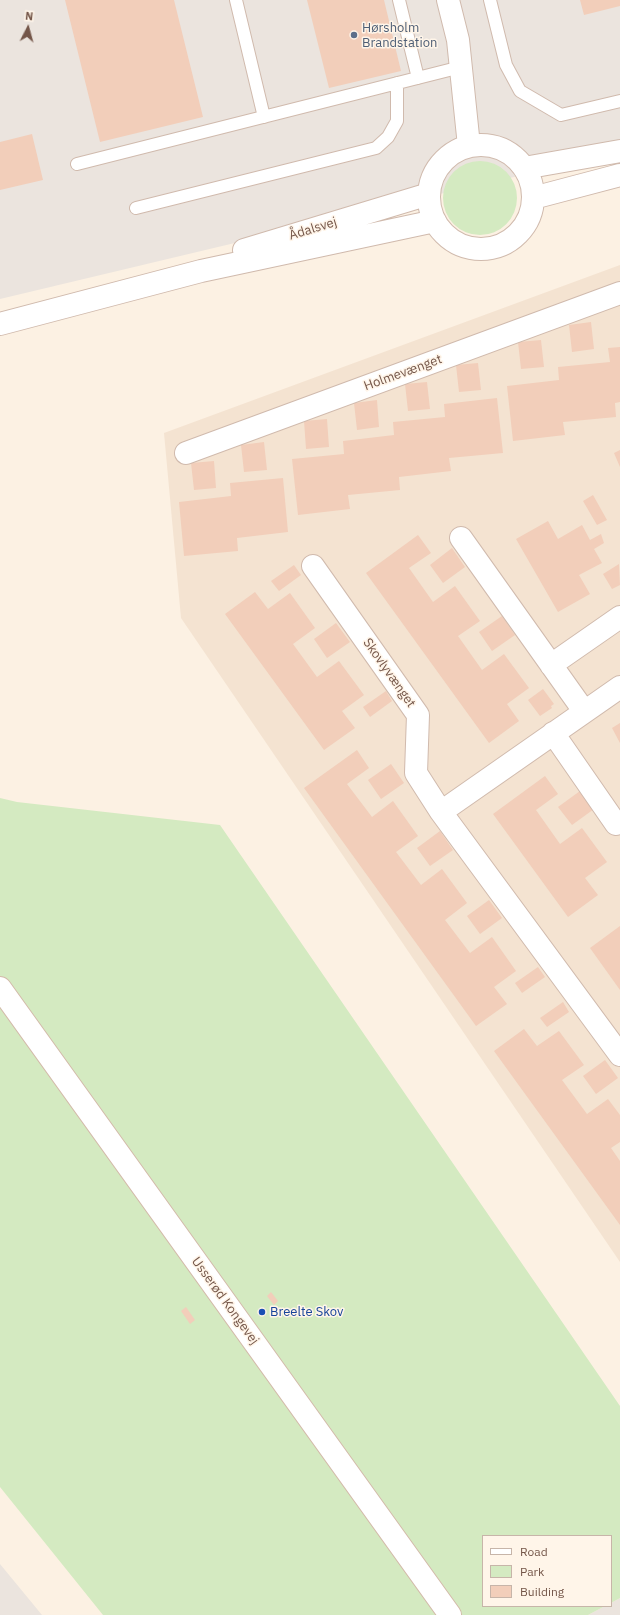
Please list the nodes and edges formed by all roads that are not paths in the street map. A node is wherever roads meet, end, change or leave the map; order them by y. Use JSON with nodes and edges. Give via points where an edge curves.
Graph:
{"nodes":[{"id":1,"x":236,"y":0,"type":"edge"},
{"id":2,"x":399,"y":0,"type":"edge"},
{"id":3,"x":448,"y":0,"type":"edge"},
{"id":4,"x":490,"y":0,"type":"edge"},
{"id":5,"x":460,"y":67,"type":"junction"},
{"id":6,"x":418,"y":78,"type":"junction"},
{"id":7,"x":397,"y":83,"type":"junction"},
{"id":8,"x":620,"y":101,"type":"edge"},
{"id":9,"x":264,"y":117,"type":"junction"},
{"id":10,"x":469,"y":146,"type":"junction"},
{"id":11,"x":620,"y":151,"type":"edge"},
{"id":12,"x":77,"y":164,"type":"dead end"},
{"id":13,"x":524,"y":168,"type":"junction"},
{"id":14,"x":620,"y":175,"type":"edge"},
{"id":15,"x":429,"y":194,"type":"junction"},
{"id":16,"x":533,"y":198,"type":"junction"},
{"id":17,"x":136,"y":208,"type":"dead end"},
{"id":18,"x":435,"y":222,"type":"junction"},
{"id":19,"x":201,"y":271,"type":"junction"},
{"id":20,"x":620,"y":293,"type":"edge"},
{"id":21,"x":0,"y":324,"type":"edge"},
{"id":22,"x":186,"y":453,"type":"dead end"},
{"id":23,"x":461,"y":538,"type":"dead end"},
{"id":24,"x":313,"y":566,"type":"dead end"},
{"id":25,"x":620,"y":617,"type":"edge"},
{"id":26,"x":551,"y":665,"type":"junction"},
{"id":27,"x":620,"y":687,"type":"edge"},
{"id":28,"x":584,"y":711,"type":"junction"},
{"id":29,"x":553,"y":733,"type":"junction"},
{"id":30,"x":441,"y":812,"type":"junction"},
{"id":31,"x":616,"y":824,"type":"dead end"},
{"id":32,"x":0,"y":988,"type":"edge"},
{"id":33,"x":620,"y":1055,"type":"edge"},
{"id":34,"x":450,"y":1615,"type":"edge"}],
"edges":[{"from":1,"to":9,"type":"lane"},
{"from":2,"to":6,"type":"lane"},
{"from":3,"to":5,"type":"street","via":[[458,40]]},
{"from":4,"to":8,"type":"lane","via":[[506,65],[520,90],[561,115]]},
{"from":5,"to":6,"type":"lane"},
{"from":5,"to":10,"type":"street"},
{"from":6,"to":7,"type":"lane"},
{"from":7,"to":9,"type":"lane"},
{"from":7,"to":17,"type":"lane","via":[[397,121],[388,136],[376,148]]},
{"from":9,"to":12,"type":"lane"},
{"from":10,"to":13,"type":"street","via":[[485,145],[500,148],[513,156]]},
{"from":10,"to":15,"type":"street","via":[[446,158],[431,181]]},
{"from":11,"to":13,"type":"street"},
{"from":13,"to":16,"type":"street","via":[[531,182]]},
{"from":14,"to":16,"type":"street"},
{"from":15,"to":18,"type":"street"},
{"from":15,"to":19,"type":"street","name":"Ådalsvej","via":[[223,256]]},
{"from":16,"to":18,"type":"street","via":[[524,227],[513,238],[493,247],[471,248],[456,242],[444,234]]},
{"from":18,"to":19,"type":"street","name":"Ådalsvej"},
{"from":19,"to":21,"type":"street","name":"Ådalsvej"},
{"from":20,"to":22,"type":"street","name":"Holmevænget"},
{"from":23,"to":26,"type":"street"},
{"from":24,"to":30,"type":"street","name":"Skovlyvænget","via":[[418,714],[416,773]]},
{"from":25,"to":26,"type":"street"},
{"from":26,"to":28,"type":"street"},
{"from":27,"to":28,"type":"street"},
{"from":28,"to":29,"type":"street"},
{"from":29,"to":30,"type":"street"},
{"from":29,"to":31,"type":"street"},
{"from":30,"to":33,"type":"street","name":"Skovlyvænget"},
{"from":32,"to":34,"type":"street","name":"Usserød Kongevej"}]}
